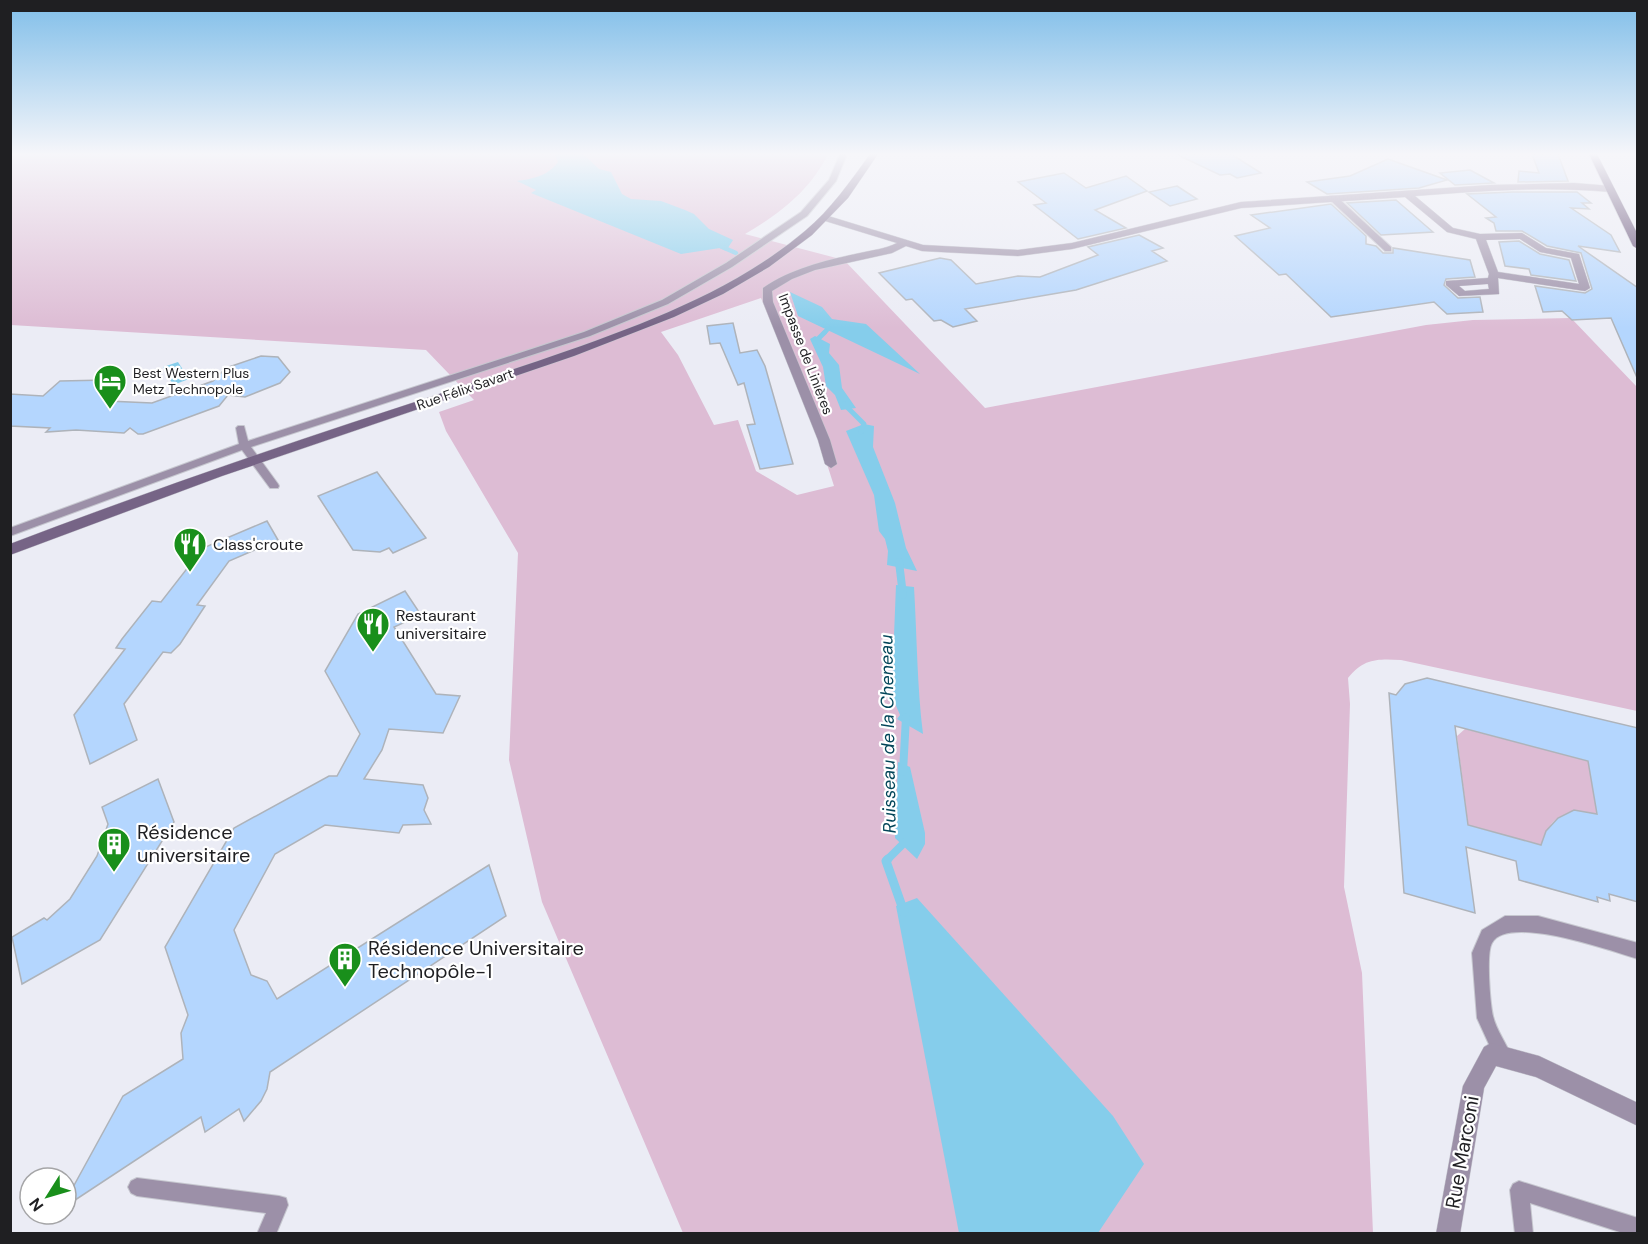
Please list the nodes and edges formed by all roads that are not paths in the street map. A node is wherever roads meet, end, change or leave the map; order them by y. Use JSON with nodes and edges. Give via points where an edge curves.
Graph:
{"nodes":[{"id":1,"x":806,"y":212,"type":"edge"},
{"id":2,"x":831,"y":212,"type":"edge"},
{"id":3,"x":1212,"y":212,"type":"edge"},
{"id":4,"x":1347,"y":212,"type":"edge"},
{"id":5,"x":1429,"y":212,"type":"edge"},
{"id":6,"x":1622,"y":212,"type":"edge"},
{"id":7,"x":825,"y":218,"type":"junction"},
{"id":8,"x":1480,"y":237,"type":"junction"},
{"id":9,"x":904,"y":243,"type":"junction"},
{"id":10,"x":1638,"y":246,"type":"edge"},
{"id":11,"x":1388,"y":249,"type":"dead end"},
{"id":12,"x":241,"y":428,"type":"dead end"},
{"id":13,"x":244,"y":446,"type":"junction"},
{"id":14,"x":255,"y":460,"type":"junction"},
{"id":15,"x":831,"y":464,"type":"dead end"},
{"id":16,"x":274,"y":486,"type":"dead end"},
{"id":17,"x":10,"y":532,"type":"edge"},
{"id":18,"x":10,"y":550,"type":"edge"},
{"id":19,"x":1638,"y":951,"type":"edge"},
{"id":20,"x":1504,"y":1058,"type":"junction"},
{"id":21,"x":1638,"y":1115,"type":"edge"},
{"id":22,"x":137,"y":1187,"type":"dead end"},
{"id":23,"x":1638,"y":1228,"type":"edge"},
{"id":24,"x":266,"y":1233,"type":"edge"},
{"id":25,"x":1448,"y":1233,"type":"edge"},
{"id":26,"x":1524,"y":1233,"type":"edge"}],
"edges":[{"from":1,"to":13,"type":"lane","via":[[762,245],[665,302],[587,334]]},
{"from":2,"to":7,"type":"street","name":"Rue Félix Savart"},
{"from":3,"to":9,"type":"street","via":[[1072,246],[1018,253],[934,250]]},
{"from":4,"to":11,"type":"lane"},
{"from":5,"to":8,"type":"street","via":[[1450,230]]},
{"from":6,"to":10,"type":"main road"},
{"from":7,"to":9,"type":"street"},
{"from":7,"to":14,"type":"street","name":"Rue Félix Savart","via":[[749,274],[683,309],[603,342]]},
{"from":8,"to":8,"type":"street","via":[[1493,277],[1585,288],[1575,256],[1543,250],[1522,236]]},
{"from":9,"to":15,"type":"street","name":"Impasse de Linières","via":[[886,252],[807,270],[784,278],[767,290],[768,302]]},
{"from":12,"to":13,"type":"lane"},
{"from":13,"to":14,"type":"lane"},
{"from":13,"to":17,"type":"lane"},
{"from":14,"to":16,"type":"lane"},
{"from":14,"to":18,"type":"street","name":"Rue Félix Savart"},
{"from":19,"to":20,"type":"lane","via":[[1538,924],[1505,924],[1487,935],[1480,953],[1485,1018]]},
{"from":20,"to":21,"type":"street","via":[[1539,1067]]},
{"from":20,"to":25,"type":"street","name":"Rue Marconi","via":[[1491,1054],[1474,1086]]},
{"from":22,"to":24,"type":"lane","via":[[279,1205]]},
{"from":23,"to":26,"type":"lane","via":[[1519,1190]]}]}
